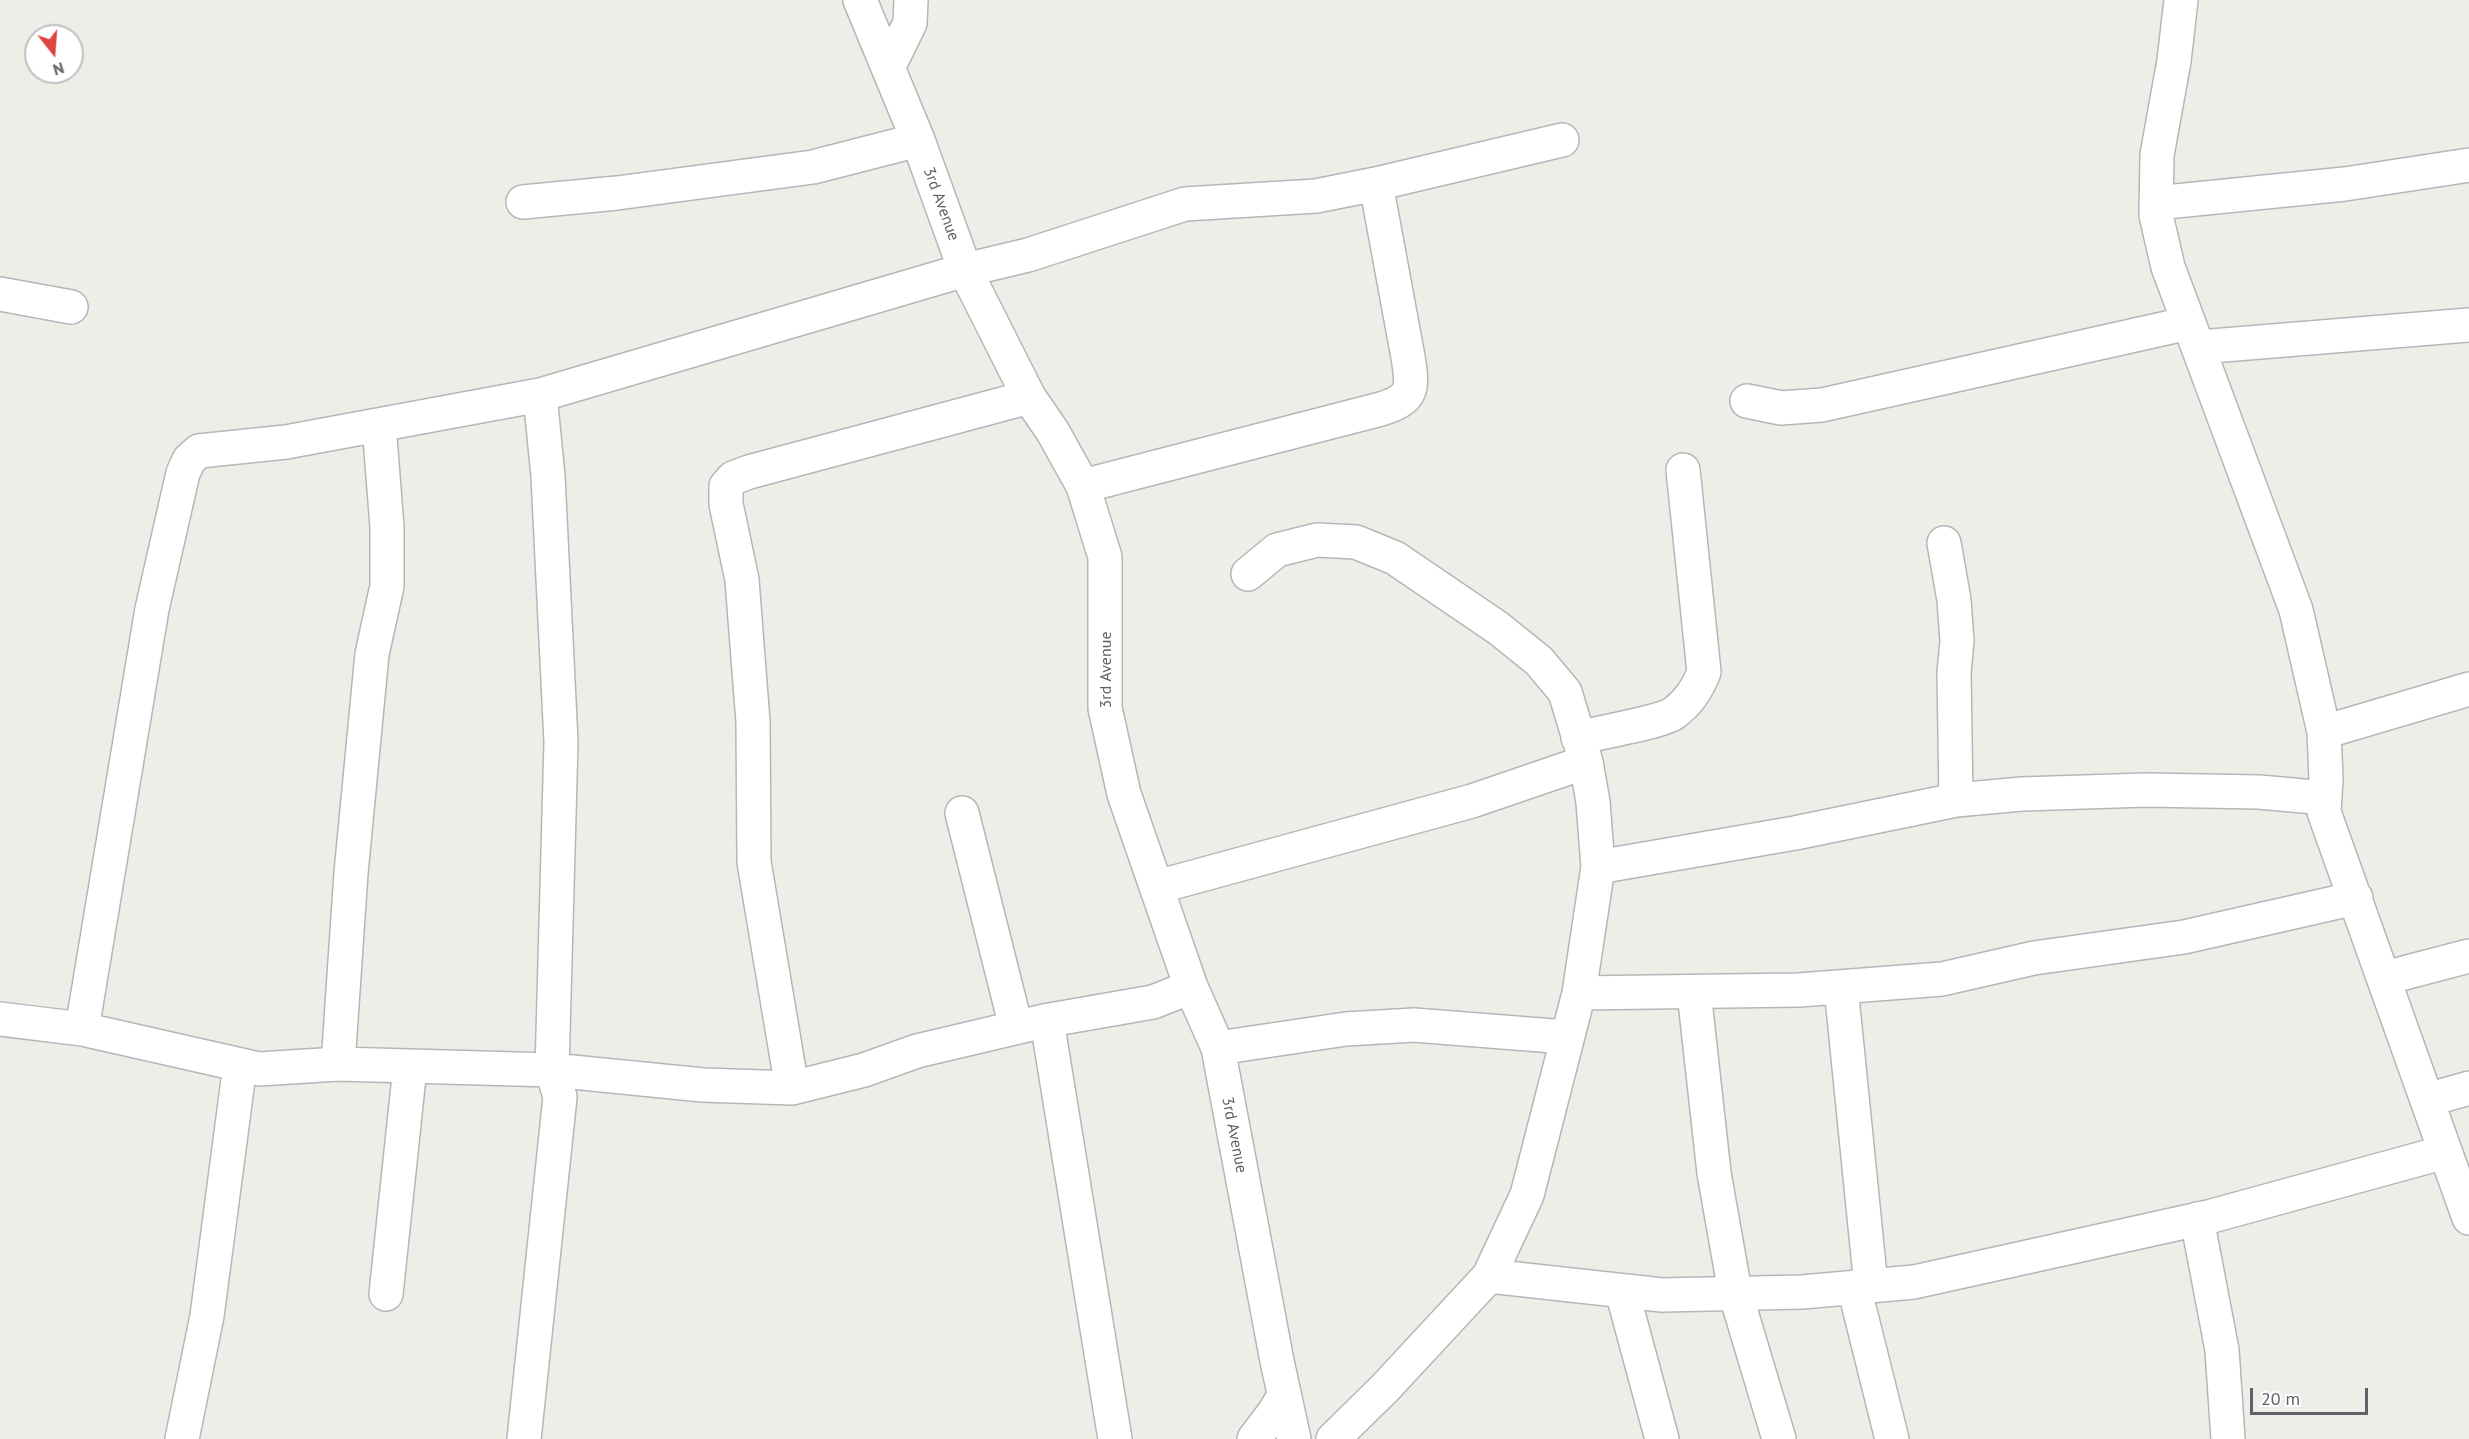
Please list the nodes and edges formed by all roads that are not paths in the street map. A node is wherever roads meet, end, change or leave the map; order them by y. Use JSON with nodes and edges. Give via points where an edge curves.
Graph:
{"nodes":[{"id":1,"x":860,"y":0,"type":"edge"},
{"id":2,"x":911,"y":0,"type":"edge"},
{"id":3,"x":2181,"y":0,"type":"edge"},
{"id":4,"x":888,"y":68,"type":"junction"},
{"id":5,"x":918,"y":140,"type":"junction"},
{"id":6,"x":1562,"y":140,"type":"dead end"},
{"id":7,"x":2469,"y":165,"type":"edge"},
{"id":8,"x":1376,"y":184,"type":"junction"},
{"id":9,"x":523,"y":202,"type":"dead end"},
{"id":10,"x":2156,"y":203,"type":"junction"},
{"id":11,"x":965,"y":270,"type":"junction"},
{"id":12,"x":0,"y":294,"type":"edge"},
{"id":13,"x":71,"y":307,"type":"dead end"},
{"id":14,"x":2469,"y":325,"type":"edge"},
{"id":15,"x":2194,"y":335,"type":"junction"},
{"id":16,"x":540,"y":394,"type":"junction"},
{"id":17,"x":1029,"y":397,"type":"junction"},
{"id":18,"x":1747,"y":401,"type":"dead end"},
{"id":19,"x":379,"y":424,"type":"junction"},
{"id":20,"x":1683,"y":470,"type":"dead end"},
{"id":21,"x":1083,"y":486,"type":"junction"},
{"id":22,"x":1944,"y":543,"type":"dead end"},
{"id":23,"x":1248,"y":574,"type":"dead end"},
{"id":24,"x":2469,"y":689,"type":"edge"},
{"id":25,"x":2324,"y":732,"type":"junction"},
{"id":26,"x":1582,"y":750,"type":"junction"},
{"id":27,"x":2325,"y":798,"type":"junction"},
{"id":28,"x":1956,"y":800,"type":"junction"},
{"id":29,"x":962,"y":813,"type":"dead end"},
{"id":30,"x":1598,"y":867,"type":"junction"},
{"id":31,"x":1157,"y":887,"type":"junction"},
{"id":32,"x":2356,"y":898,"type":"junction"},
{"id":33,"x":2469,"y":956,"type":"edge"},
{"id":34,"x":2385,"y":978,"type":"junction"},
{"id":35,"x":1191,"y":987,"type":"junction"},
{"id":36,"x":1841,"y":987,"type":"junction"},
{"id":37,"x":1694,"y":992,"type":"junction"},
{"id":38,"x":1579,"y":993,"type":"junction"},
{"id":39,"x":0,"y":1019,"type":"edge"},
{"id":40,"x":1047,"y":1021,"type":"junction"},
{"id":41,"x":1016,"y":1027,"type":"junction"},
{"id":42,"x":82,"y":1029,"type":"junction"},
{"id":43,"x":1566,"y":1037,"type":"junction"},
{"id":44,"x":1218,"y":1048,"type":"junction"},
{"id":45,"x":338,"y":1064,"type":"junction"},
{"id":46,"x":240,"y":1065,"type":"junction"},
{"id":47,"x":410,"y":1066,"type":"junction"},
{"id":48,"x":552,"y":1070,"type":"junction"},
{"id":49,"x":792,"y":1088,"type":"junction"},
{"id":50,"x":2469,"y":1088,"type":"edge"},
{"id":51,"x":2427,"y":1100,"type":"junction"},
{"id":52,"x":2445,"y":1152,"type":"junction"},
{"id":53,"x":2469,"y":1218,"type":"edge"},
{"id":54,"x":2197,"y":1219,"type":"junction"},
{"id":55,"x":1489,"y":1276,"type":"junction"},
{"id":56,"x":1862,"y":1287,"type":"junction"},
{"id":57,"x":1622,"y":1291,"type":"junction"},
{"id":58,"x":1735,"y":1292,"type":"junction"},
{"id":59,"x":386,"y":1294,"type":"dead end"},
{"id":60,"x":1284,"y":1396,"type":"junction"},
{"id":61,"x":182,"y":1439,"type":"edge"},
{"id":62,"x":524,"y":1439,"type":"edge"},
{"id":63,"x":1116,"y":1439,"type":"edge"},
{"id":64,"x":1254,"y":1439,"type":"edge"},
{"id":65,"x":1294,"y":1439,"type":"edge"},
{"id":66,"x":1333,"y":1439,"type":"edge"},
{"id":67,"x":1662,"y":1439,"type":"edge"},
{"id":68,"x":1779,"y":1439,"type":"edge"},
{"id":69,"x":1892,"y":1439,"type":"edge"},
{"id":70,"x":2228,"y":1439,"type":"edge"}],
"edges":[{"from":1,"to":4,"type":"street","name":"3rd Avenue"},
{"from":2,"to":4,"type":"street","via":[[910,23]]},
{"from":3,"to":10,"type":"street","via":[[2157,155]]},
{"from":4,"to":5,"type":"street","name":"3rd Avenue"},
{"from":5,"to":9,"type":"street","via":[[813,167],[617,194]]},
{"from":5,"to":11,"type":"street","name":"3rd Avenue"},
{"from":6,"to":8,"type":"street"},
{"from":7,"to":10,"type":"street","via":[[2345,184]]},
{"from":8,"to":11,"type":"street","via":[[1316,196],[1185,204],[1028,255]]},
{"from":8,"to":21,"type":"street","via":[[1412,380],[1407,396],[1398,404],[1381,409]]},
{"from":10,"to":15,"type":"street","via":[[2168,267]]},
{"from":11,"to":16,"type":"street"},
{"from":11,"to":17,"type":"street","name":"3rd Avenue"},
{"from":12,"to":13,"type":"street"},
{"from":14,"to":15,"type":"street"},
{"from":15,"to":18,"type":"street","via":[[1822,405],[1781,408]]},
{"from":15,"to":25,"type":"street","via":[[2296,610]]},
{"from":16,"to":19,"type":"street"},
{"from":16,"to":48,"type":"street","via":[[548,476],[561,742]]},
{"from":17,"to":21,"type":"street","name":"3rd Avenue"},
{"from":17,"to":49,"type":"street","via":[[749,472],[733,478],[726,486],[726,504],[742,580],[753,722],[754,862]]},
{"from":19,"to":42,"type":"street","via":[[286,442],[199,451],[189,460],[177,492],[152,609]]},
{"from":19,"to":45,"type":"street","via":[[387,586],[372,654]]},
{"from":20,"to":26,"type":"street","via":[[1704,672],[1697,689],[1672,715]]},
{"from":21,"to":31,"type":"street","name":"3rd Avenue","via":[[1105,557],[1105,708],[1124,794]]},
{"from":22,"to":28,"type":"street","via":[[1957,641]]},
{"from":23,"to":26,"type":"street","via":[[1277,550],[1317,540],[1356,542],[1395,558],[1539,660],[1564,692]]},
{"from":24,"to":25,"type":"street"},
{"from":25,"to":27,"type":"street"},
{"from":26,"to":30,"type":"street","via":[[1593,802]]},
{"from":26,"to":31,"type":"street","via":[[1472,801]]},
{"from":27,"to":28,"type":"street","via":[[2259,792],[2146,790]]},
{"from":27,"to":32,"type":"street","via":[[2324,812]]},
{"from":28,"to":30,"type":"street"},
{"from":29,"to":41,"type":"street"},
{"from":30,"to":38,"type":"street"},
{"from":31,"to":35,"type":"street","name":"3rd Avenue"},
{"from":32,"to":34,"type":"street"},
{"from":32,"to":36,"type":"street","via":[[2184,937],[2034,958],[1941,979]]},
{"from":33,"to":34,"type":"street"},
{"from":34,"to":51,"type":"street"},
{"from":35,"to":40,"type":"street","via":[[1153,1002]]},
{"from":35,"to":44,"type":"street","name":"3rd Avenue"},
{"from":36,"to":37,"type":"street"},
{"from":36,"to":56,"type":"street"},
{"from":37,"to":38,"type":"street"},
{"from":37,"to":58,"type":"street","via":[[1714,1173]]},
{"from":38,"to":43,"type":"street"},
{"from":39,"to":42,"type":"street"},
{"from":40,"to":41,"type":"street"},
{"from":40,"to":63,"type":"street"},
{"from":41,"to":49,"type":"street"},
{"from":42,"to":46,"type":"street"},
{"from":43,"to":44,"type":"street","via":[[1414,1025],[1346,1029]]},
{"from":43,"to":55,"type":"street","via":[[1527,1195]]},
{"from":44,"to":60,"type":"street","name":"3rd Avenue"},
{"from":45,"to":46,"type":"street","via":[[259,1069]]},
{"from":45,"to":47,"type":"street"},
{"from":46,"to":61,"type":"street","via":[[207,1316]]},
{"from":47,"to":48,"type":"street"},
{"from":47,"to":59,"type":"street"},
{"from":48,"to":49,"type":"street"},
{"from":48,"to":62,"type":"street","via":[[560,1097],[559,1113]]},
{"from":50,"to":51,"type":"street"},
{"from":51,"to":52,"type":"street"},
{"from":52,"to":53,"type":"street"},
{"from":52,"to":54,"type":"street"},
{"from":54,"to":56,"type":"street","via":[[1914,1282]]},
{"from":54,"to":70,"type":"street","via":[[2222,1350]]},
{"from":55,"to":57,"type":"street"},
{"from":55,"to":66,"type":"street"},
{"from":56,"to":58,"type":"street"},
{"from":56,"to":69,"type":"street"},
{"from":57,"to":58,"type":"street","via":[[1662,1295]]},
{"from":57,"to":67,"type":"street"},
{"from":58,"to":68,"type":"street"},
{"from":60,"to":64,"type":"street"},
{"from":60,"to":65,"type":"street","name":"3rd Avenue"}]}
